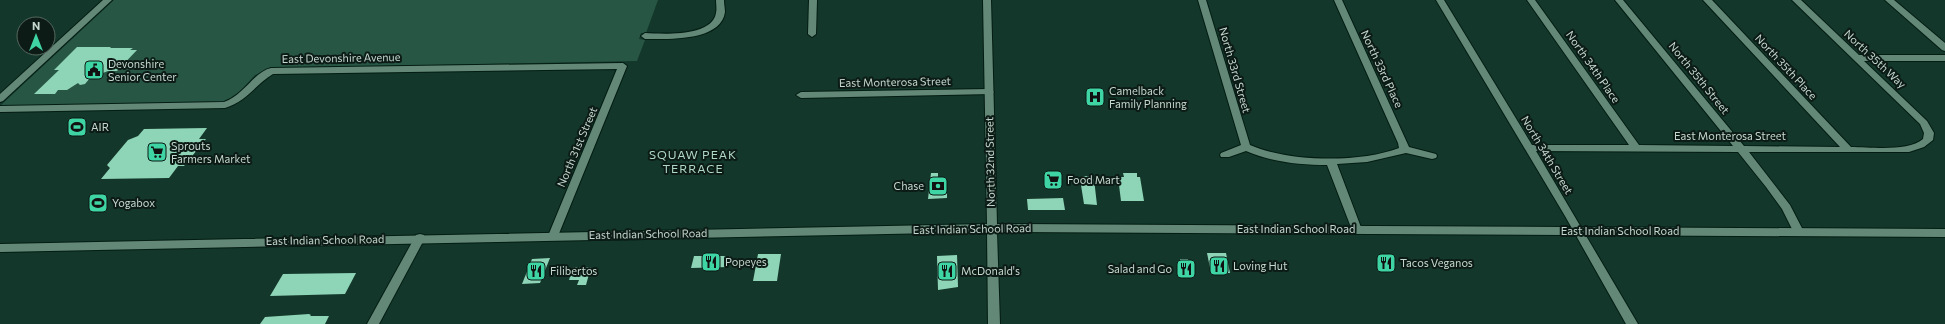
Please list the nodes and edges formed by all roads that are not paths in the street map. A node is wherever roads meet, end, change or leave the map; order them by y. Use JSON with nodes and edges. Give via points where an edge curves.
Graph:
{"nodes":[{"id":1,"x":108,"y":0,"type":"edge"},
{"id":2,"x":720,"y":0,"type":"edge"},
{"id":3,"x":813,"y":0,"type":"edge"},
{"id":4,"x":987,"y":0,"type":"edge"},
{"id":5,"x":1202,"y":0,"type":"edge"},
{"id":6,"x":1338,"y":0,"type":"edge"},
{"id":7,"x":1440,"y":0,"type":"edge"},
{"id":8,"x":1531,"y":0,"type":"edge"},
{"id":9,"x":1619,"y":0,"type":"edge"},
{"id":10,"x":1708,"y":0,"type":"edge"},
{"id":11,"x":1796,"y":0,"type":"edge"},
{"id":12,"x":1889,"y":0,"type":"edge"},
{"id":13,"x":812,"y":34,"type":"dead end"},
{"id":14,"x":645,"y":36,"type":"dead end"},
{"id":15,"x":1945,"y":48,"type":"edge"},
{"id":16,"x":1856,"y":58,"type":"junction"},
{"id":17,"x":1945,"y":58,"type":"edge"},
{"id":18,"x":623,"y":66,"type":"joint"},
{"id":19,"x":989,"y":92,"type":"junction"},
{"id":20,"x":801,"y":95,"type":"dead end"},
{"id":21,"x":0,"y":99,"type":"edge"},
{"id":22,"x":0,"y":109,"type":"edge"},
{"id":23,"x":1928,"y":140,"type":"joint"},
{"id":24,"x":1246,"y":147,"type":"junction"},
{"id":25,"x":1404,"y":148,"type":"junction"},
{"id":26,"x":1528,"y":148,"type":"junction"},
{"id":27,"x":1636,"y":148,"type":"junction"},
{"id":28,"x":1741,"y":149,"type":"junction"},
{"id":29,"x":1848,"y":149,"type":"junction"},
{"id":30,"x":1225,"y":155,"type":"dead end"},
{"id":31,"x":1432,"y":156,"type":"dead end"},
{"id":32,"x":1331,"y":161,"type":"junction"},
{"id":33,"x":991,"y":228,"type":"junction"},
{"id":34,"x":1357,"y":230,"type":"junction"},
{"id":35,"x":1578,"y":231,"type":"junction"},
{"id":36,"x":1799,"y":232,"type":"junction"},
{"id":37,"x":1945,"y":233,"type":"edge"},
{"id":38,"x":553,"y":236,"type":"junction"},
{"id":39,"x":420,"y":238,"type":"junction"},
{"id":40,"x":0,"y":248,"type":"edge"},
{"id":41,"x":373,"y":324,"type":"edge"},
{"id":42,"x":994,"y":324,"type":"edge"},
{"id":43,"x":1632,"y":324,"type":"edge"}],
"edges":[{"from":1,"to":21,"type":"street"},
{"from":2,"to":14,"type":"street","via":[[718,18],[713,26],[705,30],[688,35]]},
{"from":3,"to":13,"type":"street"},
{"from":4,"to":19,"type":"street","name":"North 32nd Street"},
{"from":5,"to":24,"type":"street","name":"North 33rd Street"},
{"from":6,"to":25,"type":"street","name":"North 33rd Place","via":[[1404,143]]},
{"from":7,"to":26,"type":"street","name":"North 34th Street"},
{"from":8,"to":27,"type":"street","name":"North 34th Place"},
{"from":9,"to":28,"type":"street","name":"North 35th Street"},
{"from":10,"to":29,"type":"street","name":"North 35th Place"},
{"from":11,"to":16,"type":"street","name":"North 35th Way"},
{"from":12,"to":15,"type":"street"},
{"from":16,"to":17,"type":"street"},
{"from":16,"to":23,"type":"street","name":"North 35th Way","via":[[1924,123],[1929,133]]},
{"from":18,"to":22,"type":"street","name":"East Devonshire Avenue","via":[[271,71],[260,76],[248,93],[238,101],[225,105]]},
{"from":18,"to":38,"type":"street","name":"North 31st Street"},
{"from":19,"to":20,"type":"street","name":"East Monterosa Street"},
{"from":19,"to":33,"type":"street","name":"North 32nd Street"},
{"from":23,"to":29,"type":"street","name":"East Monterosa Street","via":[[1923,145],[1911,149]]},
{"from":24,"to":30,"type":"street"},
{"from":24,"to":32,"type":"street","via":[[1270,155]]},
{"from":25,"to":31,"type":"street"},
{"from":25,"to":32,"type":"street","via":[[1391,155],[1369,159]]},
{"from":26,"to":27,"type":"street","name":"East Monterosa Street"},
{"from":26,"to":35,"type":"street","name":"North 34th Street"},
{"from":27,"to":28,"type":"street","name":"East Monterosa Street"},
{"from":28,"to":29,"type":"street","name":"East Monterosa Street"},
{"from":28,"to":36,"type":"street","name":"North 35th Street","via":[[1782,202]]},
{"from":32,"to":34,"type":"street"},
{"from":33,"to":34,"type":"street","name":"East Indian School Road"},
{"from":33,"to":38,"type":"street","name":"East Indian School Road"},
{"from":33,"to":42,"type":"street","name":"North 32nd Street"},
{"from":34,"to":35,"type":"street","name":"East Indian School Road"},
{"from":35,"to":36,"type":"street","name":"East Indian School Road"},
{"from":35,"to":43,"type":"street","name":"North 34th Street"},
{"from":36,"to":37,"type":"street","name":"East Indian School Road"},
{"from":38,"to":39,"type":"street","name":"East Indian School Road"},
{"from":39,"to":40,"type":"street","name":"East Indian School Road"},
{"from":39,"to":41,"type":"street"}]}
